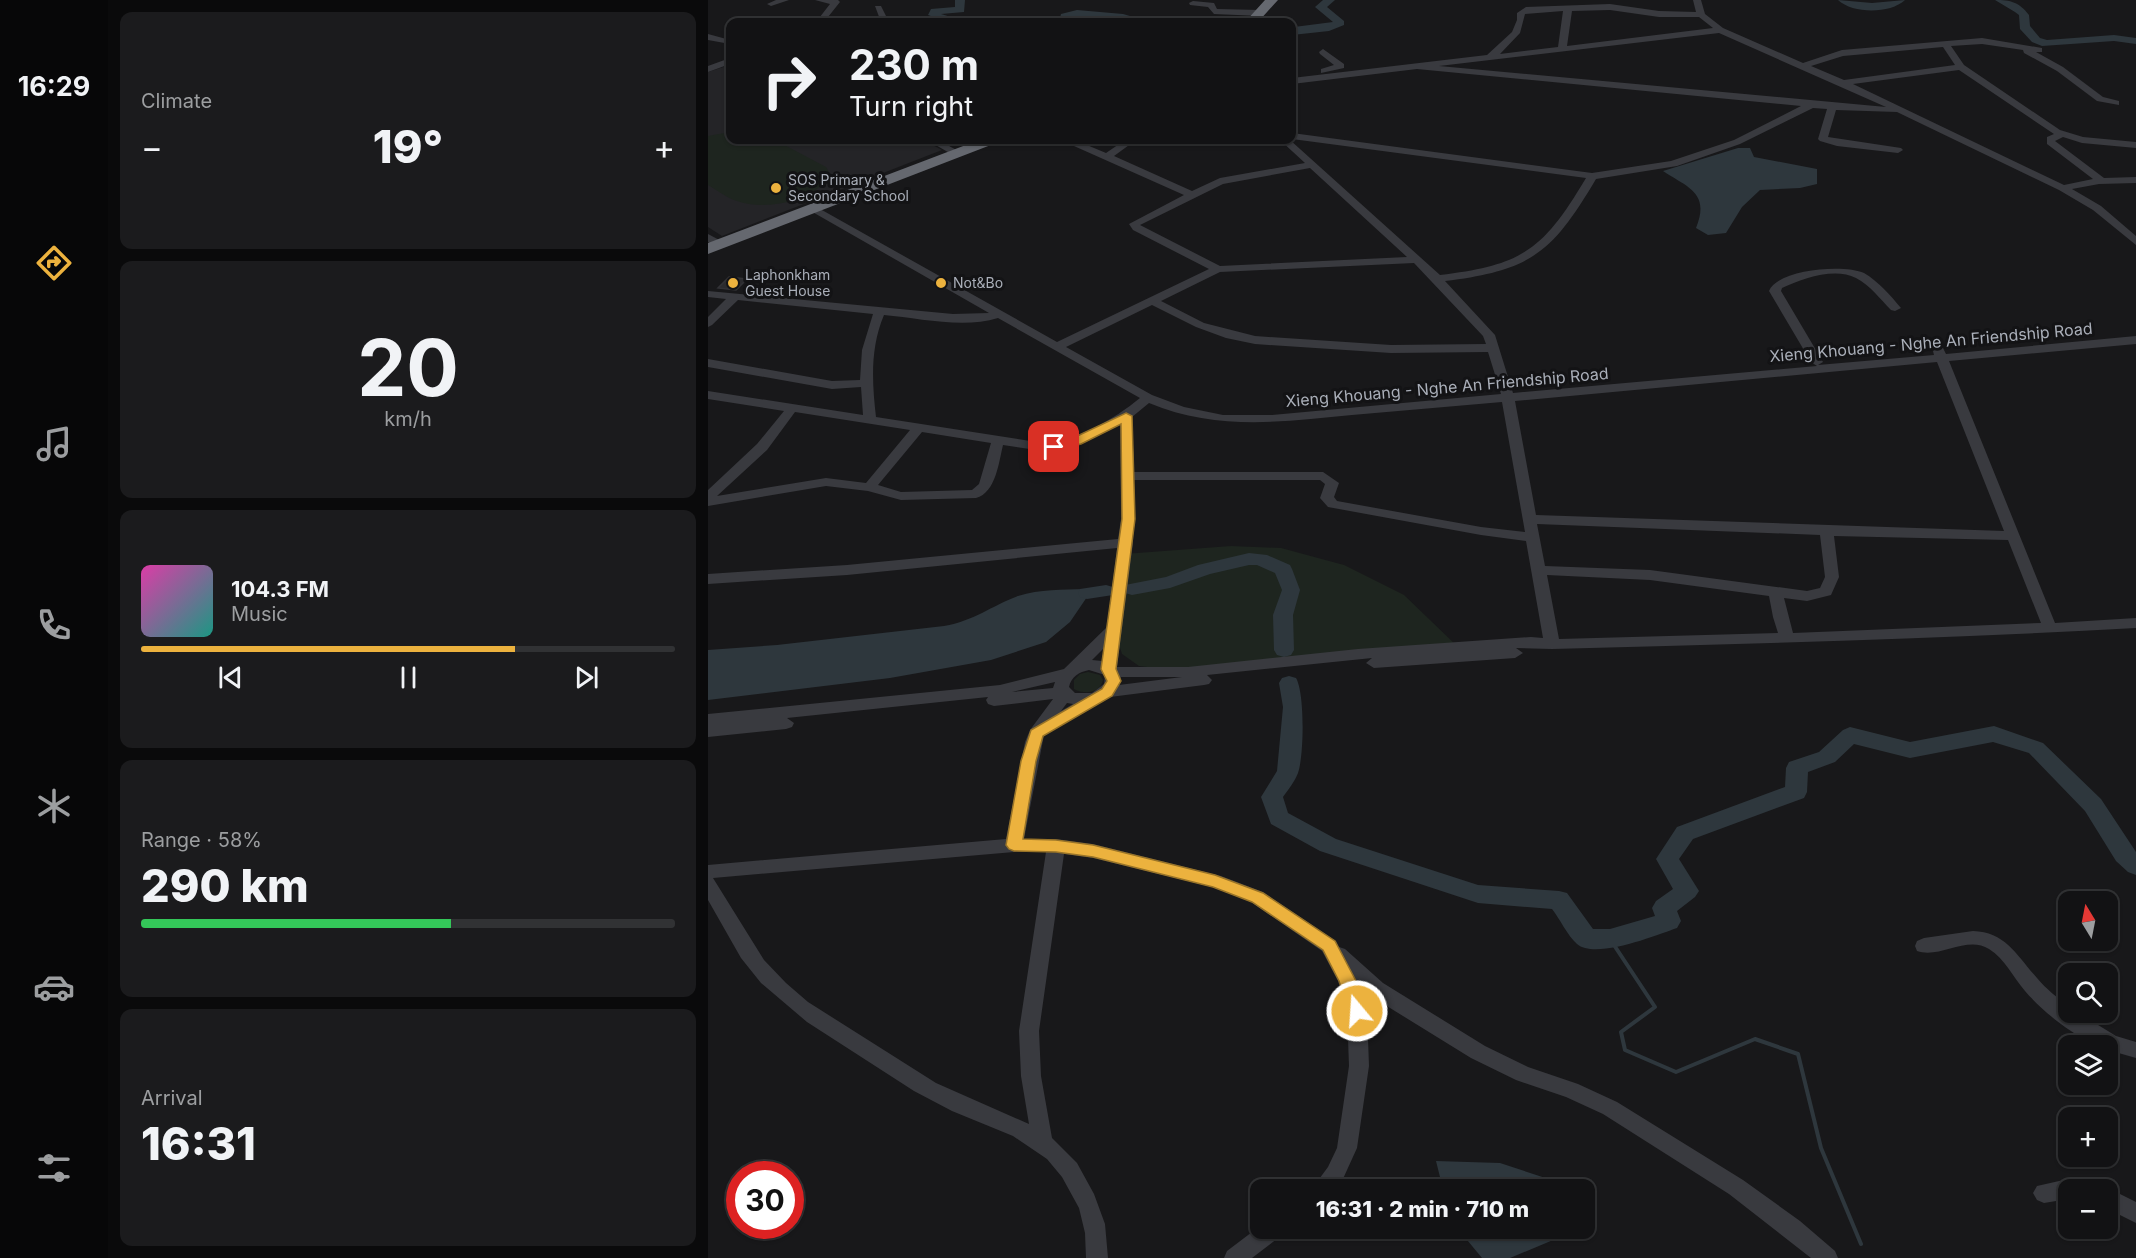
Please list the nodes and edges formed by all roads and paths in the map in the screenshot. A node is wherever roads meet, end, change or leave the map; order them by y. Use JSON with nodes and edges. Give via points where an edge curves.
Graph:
{"nodes":[{"id":1,"x":785,"y":0,"type":"edge"},
{"id":2,"x":819,"y":0,"type":"edge"},
{"id":3,"x":1272,"y":0,"type":"edge"},
{"id":4,"x":1696,"y":0,"type":"edge"},
{"id":5,"x":1193,"y":3,"type":"dead end"},
{"id":6,"x":771,"y":4,"type":"dead end"},
{"id":7,"x":878,"y":8,"type":"dead end"},
{"id":8,"x":1568,"y":9,"type":"junction"},
{"id":9,"x":1260,"y":13,"type":"junction"},
{"id":10,"x":1701,"y":15,"type":"junction"},
{"id":11,"x":823,"y":18,"type":"edge"},
{"id":12,"x":883,"y":18,"type":"edge"},
{"id":13,"x":1255,"y":18,"type":"edge"},
{"id":14,"x":1720,"y":30,"type":"junction"},
{"id":15,"x":708,"y":37,"type":"edge"},
{"id":16,"x":726,"y":41,"type":"edge"},
{"id":17,"x":1945,"y":44,"type":"junction"},
{"id":18,"x":2017,"y":45,"type":"junction"},
{"id":19,"x":1562,"y":50,"type":"junction"},
{"id":20,"x":2039,"y":50,"type":"dead end"},
{"id":21,"x":1323,"y":51,"type":"dead end"},
{"id":22,"x":1488,"y":59,"type":"junction"},
{"id":23,"x":726,"y":62,"type":"edge"},
{"id":24,"x":1803,"y":66,"type":"junction"},
{"id":25,"x":1420,"y":67,"type":"junction"},
{"id":26,"x":1961,"y":67,"type":"junction"},
{"id":27,"x":708,"y":69,"type":"edge"},
{"id":28,"x":1315,"y":78,"type":"junction"},
{"id":29,"x":1296,"y":80,"type":"edge"},
{"id":30,"x":1843,"y":83,"type":"junction"},
{"id":31,"x":2116,"y":103,"type":"dead end"},
{"id":32,"x":1813,"y":104,"type":"junction"},
{"id":33,"x":1832,"y":106,"type":"junction"},
{"id":34,"x":1900,"y":110,"type":"junction"},
{"id":35,"x":2063,"y":134,"type":"junction"},
{"id":36,"x":1296,"y":137,"type":"edge"},
{"id":37,"x":940,"y":144,"type":"edge"},
{"id":38,"x":981,"y":144,"type":"edge"},
{"id":39,"x":1078,"y":144,"type":"edge"},
{"id":40,"x":1125,"y":144,"type":"edge"},
{"id":41,"x":1289,"y":144,"type":"edge"},
{"id":42,"x":2136,"y":145,"type":"edge"},
{"id":43,"x":1898,"y":150,"type":"dead end"},
{"id":44,"x":957,"y":153,"type":"junction"},
{"id":45,"x":1108,"y":156,"type":"junction"},
{"id":46,"x":1313,"y":165,"type":"junction"},
{"id":47,"x":1592,"y":176,"type":"junction"},
{"id":48,"x":2136,"y":180,"type":"edge"},
{"id":49,"x":2102,"y":181,"type":"junction"},
{"id":50,"x":2063,"y":188,"type":"junction"},
{"id":51,"x":1191,"y":194,"type":"junction"},
{"id":52,"x":819,"y":206,"type":"junction"},
{"id":53,"x":2136,"y":242,"type":"edge"},
{"id":54,"x":712,"y":243,"type":"edge"},
{"id":55,"x":1417,"y":260,"type":"junction"},
{"id":56,"x":1218,"y":269,"type":"junction"},
{"id":57,"x":1437,"y":279,"type":"junction"},
{"id":58,"x":708,"y":294,"type":"edge"},
{"id":59,"x":735,"y":297,"type":"junction"},
{"id":60,"x":1152,"y":301,"type":"junction"},
{"id":61,"x":1895,"y":308,"type":"dead end"},
{"id":62,"x":880,"y":311,"type":"junction"},
{"id":63,"x":1000,"y":313,"type":"junction"},
{"id":64,"x":708,"y":323,"type":"edge"},
{"id":65,"x":2136,"y":333,"type":"edge"},
{"id":66,"x":2136,"y":340,"type":"edge"},
{"id":67,"x":1063,"y":344,"type":"junction"},
{"id":68,"x":1493,"y":348,"type":"junction"},
{"id":69,"x":1941,"y":354,"type":"junction"},
{"id":70,"x":708,"y":363,"type":"edge"},
{"id":71,"x":1817,"y":363,"type":"junction"},
{"id":72,"x":866,"y":383,"type":"junction"},
{"id":73,"x":708,"y":395,"type":"edge"},
{"id":74,"x":1507,"y":395,"type":"junction"},
{"id":75,"x":1148,"y":398,"type":"junction"},
{"id":76,"x":792,"y":408,"type":"junction"},
{"id":77,"x":1126,"y":416,"type":"junction"},
{"id":78,"x":870,"y":419,"type":"junction"},
{"id":79,"x":919,"y":428,"type":"junction"},
{"id":80,"x":998,"y":441,"type":"junction"},
{"id":81,"x":1126,"y":476,"type":"junction"},
{"id":82,"x":868,"y":487,"type":"junction"},
{"id":83,"x":708,"y":497,"type":"edge"},
{"id":84,"x":708,"y":501,"type":"edge"},
{"id":85,"x":1530,"y":519,"type":"junction"},
{"id":86,"x":1826,"y":531,"type":"junction"},
{"id":87,"x":2012,"y":536,"type":"junction"},
{"id":88,"x":1533,"y":537,"type":"junction"},
{"id":89,"x":1126,"y":543,"type":"junction"},
{"id":90,"x":1539,"y":570,"type":"junction"},
{"id":91,"x":708,"y":579,"type":"edge"},
{"id":92,"x":1776,"y":591,"type":"junction"},
{"id":93,"x":2136,"y":623,"type":"edge"},
{"id":94,"x":2050,"y":628,"type":"junction"},
{"id":95,"x":1114,"y":629,"type":"junction"},
{"id":96,"x":1788,"y":639,"type":"junction"},
{"id":97,"x":1552,"y":644,"type":"junction"},
{"id":98,"x":1071,"y":671,"type":"junction"},
{"id":99,"x":1110,"y":671,"type":"junction"},
{"id":100,"x":1107,"y":692,"type":"junction"},
{"id":101,"x":1064,"y":693,"type":"junction"},
{"id":102,"x":1092,"y":700,"type":"junction"},
{"id":103,"x":708,"y":720,"type":"edge"},
{"id":104,"x":708,"y":731,"type":"edge"},
{"id":105,"x":1036,"y":734,"type":"junction"},
{"id":106,"x":1014,"y":845,"type":"junction"},
{"id":107,"x":1056,"y":846,"type":"junction"},
{"id":108,"x":708,"y":872,"type":"edge"},
{"id":109,"x":708,"y":884,"type":"edge"},
{"id":110,"x":1329,"y":946,"type":"junction"},
{"id":111,"x":1924,"y":946,"type":"dead end"},
{"id":112,"x":2136,"y":1050,"type":"edge"},
{"id":113,"x":1042,"y":1140,"type":"junction"},
{"id":114,"x":1331,"y":1179,"type":"edge"},
{"id":115,"x":2058,"y":1191,"type":"edge"},
{"id":116,"x":2044,"y":1193,"type":"dead end"},
{"id":117,"x":2118,"y":1203,"type":"edge"},
{"id":118,"x":2136,"y":1213,"type":"edge"},
{"id":119,"x":1260,"y":1239,"type":"edge"},
{"id":120,"x":1097,"y":1258,"type":"edge"},
{"id":121,"x":1235,"y":1258,"type":"edge"},
{"id":122,"x":1827,"y":1258,"type":"edge"}],
"edges":[{"from":1,"to":6,"type":"street"},
{"from":2,"to":11,"type":"street","via":[[836,2]]},
{"from":3,"to":9,"type":"highway"},
{"from":4,"to":10,"type":"street"},
{"from":5,"to":9,"type":"street","via":[[1211,5],[1214,11],[1224,13]]},
{"from":7,"to":12,"type":"street"},
{"from":8,"to":10,"type":"street","via":[[1610,7]]},
{"from":8,"to":19,"type":"street"},
{"from":8,"to":22,"type":"street","via":[[1523,11],[1518,31]]},
{"from":9,"to":13,"type":"highway"},
{"from":10,"to":14,"type":"street"},
{"from":14,"to":19,"type":"street"},
{"from":14,"to":24,"type":"street"},
{"from":15,"to":16,"type":"street"},
{"from":17,"to":18,"type":"street","via":[[1989,41]]},
{"from":17,"to":24,"type":"street","via":[[1842,52]]},
{"from":17,"to":26,"type":"street"},
{"from":18,"to":20,"type":"street"},
{"from":18,"to":31,"type":"street","via":[[2060,69],[2100,99]]},
{"from":19,"to":22,"type":"street"},
{"from":21,"to":28,"type":"street","via":[[1341,66],[1314,74]]},
{"from":22,"to":25,"type":"street"},
{"from":23,"to":27,"type":"street"},
{"from":24,"to":30,"type":"street"},
{"from":25,"to":28,"type":"street"},
{"from":25,"to":32,"type":"street"},
{"from":26,"to":30,"type":"street"},
{"from":26,"to":35,"type":"street"},
{"from":28,"to":29,"type":"street"},
{"from":30,"to":34,"type":"street"},
{"from":32,"to":33,"type":"street"},
{"from":32,"to":47,"type":"street","via":[[1737,142],[1673,164]]},
{"from":33,"to":34,"type":"street"},
{"from":33,"to":43,"type":"street","via":[[1823,139]]},
{"from":34,"to":50,"type":"street"},
{"from":35,"to":42,"type":"street","via":[[2082,140]]},
{"from":35,"to":49,"type":"street","via":[[2050,142]]},
{"from":36,"to":47,"type":"street"},
{"from":37,"to":44,"type":"street"},
{"from":38,"to":44,"type":"highway"},
{"from":39,"to":45,"type":"street"},
{"from":40,"to":45,"type":"street"},
{"from":41,"to":46,"type":"street"},
{"from":44,"to":52,"type":"highway"},
{"from":45,"to":51,"type":"street"},
{"from":46,"to":51,"type":"street","via":[[1220,181]]},
{"from":46,"to":55,"type":"street"},
{"from":47,"to":57,"type":"street","via":[[1550,241],[1526,260],[1495,271]]},
{"from":48,"to":49,"type":"street"},
{"from":49,"to":50,"type":"street"},
{"from":50,"to":53,"type":"street","via":[[2097,208]]},
{"from":51,"to":56,"type":"street","via":[[1134,224]]},
{"from":52,"to":54,"type":"highway"},
{"from":52,"to":63,"type":"street","name":"Xieng Khouang - Nghe An Friendship Road"},
{"from":52,"to":67,"type":"street","name":"Xieng Khouang - Nghe An Friendship Road"},
{"from":55,"to":56,"type":"street"},
{"from":55,"to":57,"type":"street"},
{"from":56,"to":60,"type":"street"},
{"from":57,"to":68,"type":"street","via":[[1489,335]]},
{"from":58,"to":59,"type":"street"},
{"from":59,"to":62,"type":"street"},
{"from":59,"to":64,"type":"street"},
{"from":60,"to":67,"type":"street"},
{"from":60,"to":68,"type":"street","via":[[1200,325],[1255,340],[1391,349]]},
{"from":61,"to":71,"type":"street","via":[[1854,273],[1805,276],[1777,286],[1775,291]]},
{"from":62,"to":63,"type":"street","via":[[952,318]]},
{"from":62,"to":72,"type":"street","via":[[870,329]]},
{"from":63,"to":67,"type":"street","name":"Xieng Khouang - Nghe An Friendship Road"},
{"from":65,"to":69,"type":"street","name":"Xieng Khouang - Nghe An Friendship Road"},
{"from":66,"to":69,"type":"street","name":"Xieng Khouang - Nghe An Friendship Road"},
{"from":67,"to":74,"type":"street","name":"Xieng Khouang - Nghe An Friendship Road","via":[[1154,391],[1206,412],[1268,413]]},
{"from":67,"to":75,"type":"street","name":"Xieng Khouang - Nghe An Friendship Road"},
{"from":68,"to":74,"type":"street"},
{"from":69,"to":71,"type":"street","name":"Xieng Khouang - Nghe An Friendship Road"},
{"from":69,"to":74,"type":"street","name":"Xieng Khouang - Nghe An Friendship Road"},
{"from":69,"to":87,"type":"street"},
{"from":70,"to":72,"type":"street","via":[[832,385]]},
{"from":71,"to":74,"type":"street","name":"Xieng Khouang - Nghe An Friendship Road"},
{"from":72,"to":78,"type":"street"},
{"from":73,"to":76,"type":"street"},
{"from":74,"to":75,"type":"street","name":"Xieng Khouang - Nghe An Friendship Road","via":[[1238,421],[1205,418]]},
{"from":74,"to":85,"type":"street"},
{"from":75,"to":77,"type":"street"},
{"from":76,"to":78,"type":"street"},
{"from":76,"to":83,"type":"street","via":[[762,447]]},
{"from":77,"to":80,"type":"street","via":[[1066,445],[1043,447]]},
{"from":77,"to":81,"type":"street"},
{"from":78,"to":79,"type":"street"},
{"from":79,"to":80,"type":"street"},
{"from":79,"to":82,"type":"street"},
{"from":80,"to":82,"type":"street","via":[[985,485],[976,494],[901,496]]},
{"from":81,"to":88,"type":"street","via":[[1323,476],[1332,483],[1327,498],[1333,504]]},
{"from":81,"to":89,"type":"street"},
{"from":82,"to":84,"type":"street","via":[[814,483]]},
{"from":85,"to":86,"type":"street"},
{"from":85,"to":88,"type":"street"},
{"from":86,"to":87,"type":"street"},
{"from":86,"to":92,"type":"street","via":[[1832,577],[1826,592],[1807,596]]},
{"from":87,"to":94,"type":"street"},
{"from":88,"to":90,"type":"street"},
{"from":89,"to":91,"type":"street"},
{"from":89,"to":95,"type":"street"},
{"from":90,"to":92,"type":"street","via":[[1650,575]]},
{"from":90,"to":97,"type":"street"},
{"from":92,"to":96,"type":"street"},
{"from":93,"to":94,"type":"street"},
{"from":94,"to":96,"type":"street"},
{"from":95,"to":98,"type":"street"},
{"from":95,"to":99,"type":"street"},
{"from":96,"to":97,"type":"street"},
{"from":97,"to":99,"type":"street","via":[[1435,648],[1188,672]]},
{"from":97,"to":100,"type":"street","via":[[1535,652],[1361,664]]},
{"from":98,"to":99,"type":"street","via":[[1089,665]]},
{"from":98,"to":101,"type":"street","via":[[1062,683]]},
{"from":98,"to":103,"type":"street","via":[[1000,690]]},
{"from":99,"to":100,"type":"street","via":[[1114,684]]},
{"from":100,"to":102,"type":"street"},
{"from":101,"to":102,"type":"street","via":[[1077,700]]},
{"from":101,"to":104,"type":"street"},
{"from":101,"to":105,"type":"street"},
{"from":102,"to":105,"type":"street"},
{"from":105,"to":106,"type":"street"},
{"from":106,"to":107,"type":"street"},
{"from":106,"to":108,"type":"street"},
{"from":107,"to":110,"type":"street","via":[[1093,851],[1215,881],[1257,897]]},
{"from":107,"to":113,"type":"street","via":[[1029,1031],[1031,1076]]},
{"from":109,"to":113,"type":"street","via":[[754,963],[806,1010],[937,1094]]},
{"from":110,"to":114,"type":"street","via":[[1357,1011],[1359,1066],[1347,1148]]},
{"from":110,"to":122,"type":"street","via":[[1376,989],[1478,1052],[1610,1108],[1736,1187]]},
{"from":111,"to":112,"type":"street","via":[[1977,938],[1989,941],[2001,949],[2033,987],[2085,1030],[2107,1042]]},
{"from":113,"to":120,"type":"street","via":[[1076,1178],[1091,1209]]},
{"from":115,"to":116,"type":"street"},
{"from":117,"to":118,"type":"street"},
{"from":119,"to":121,"type":"street"}]}
